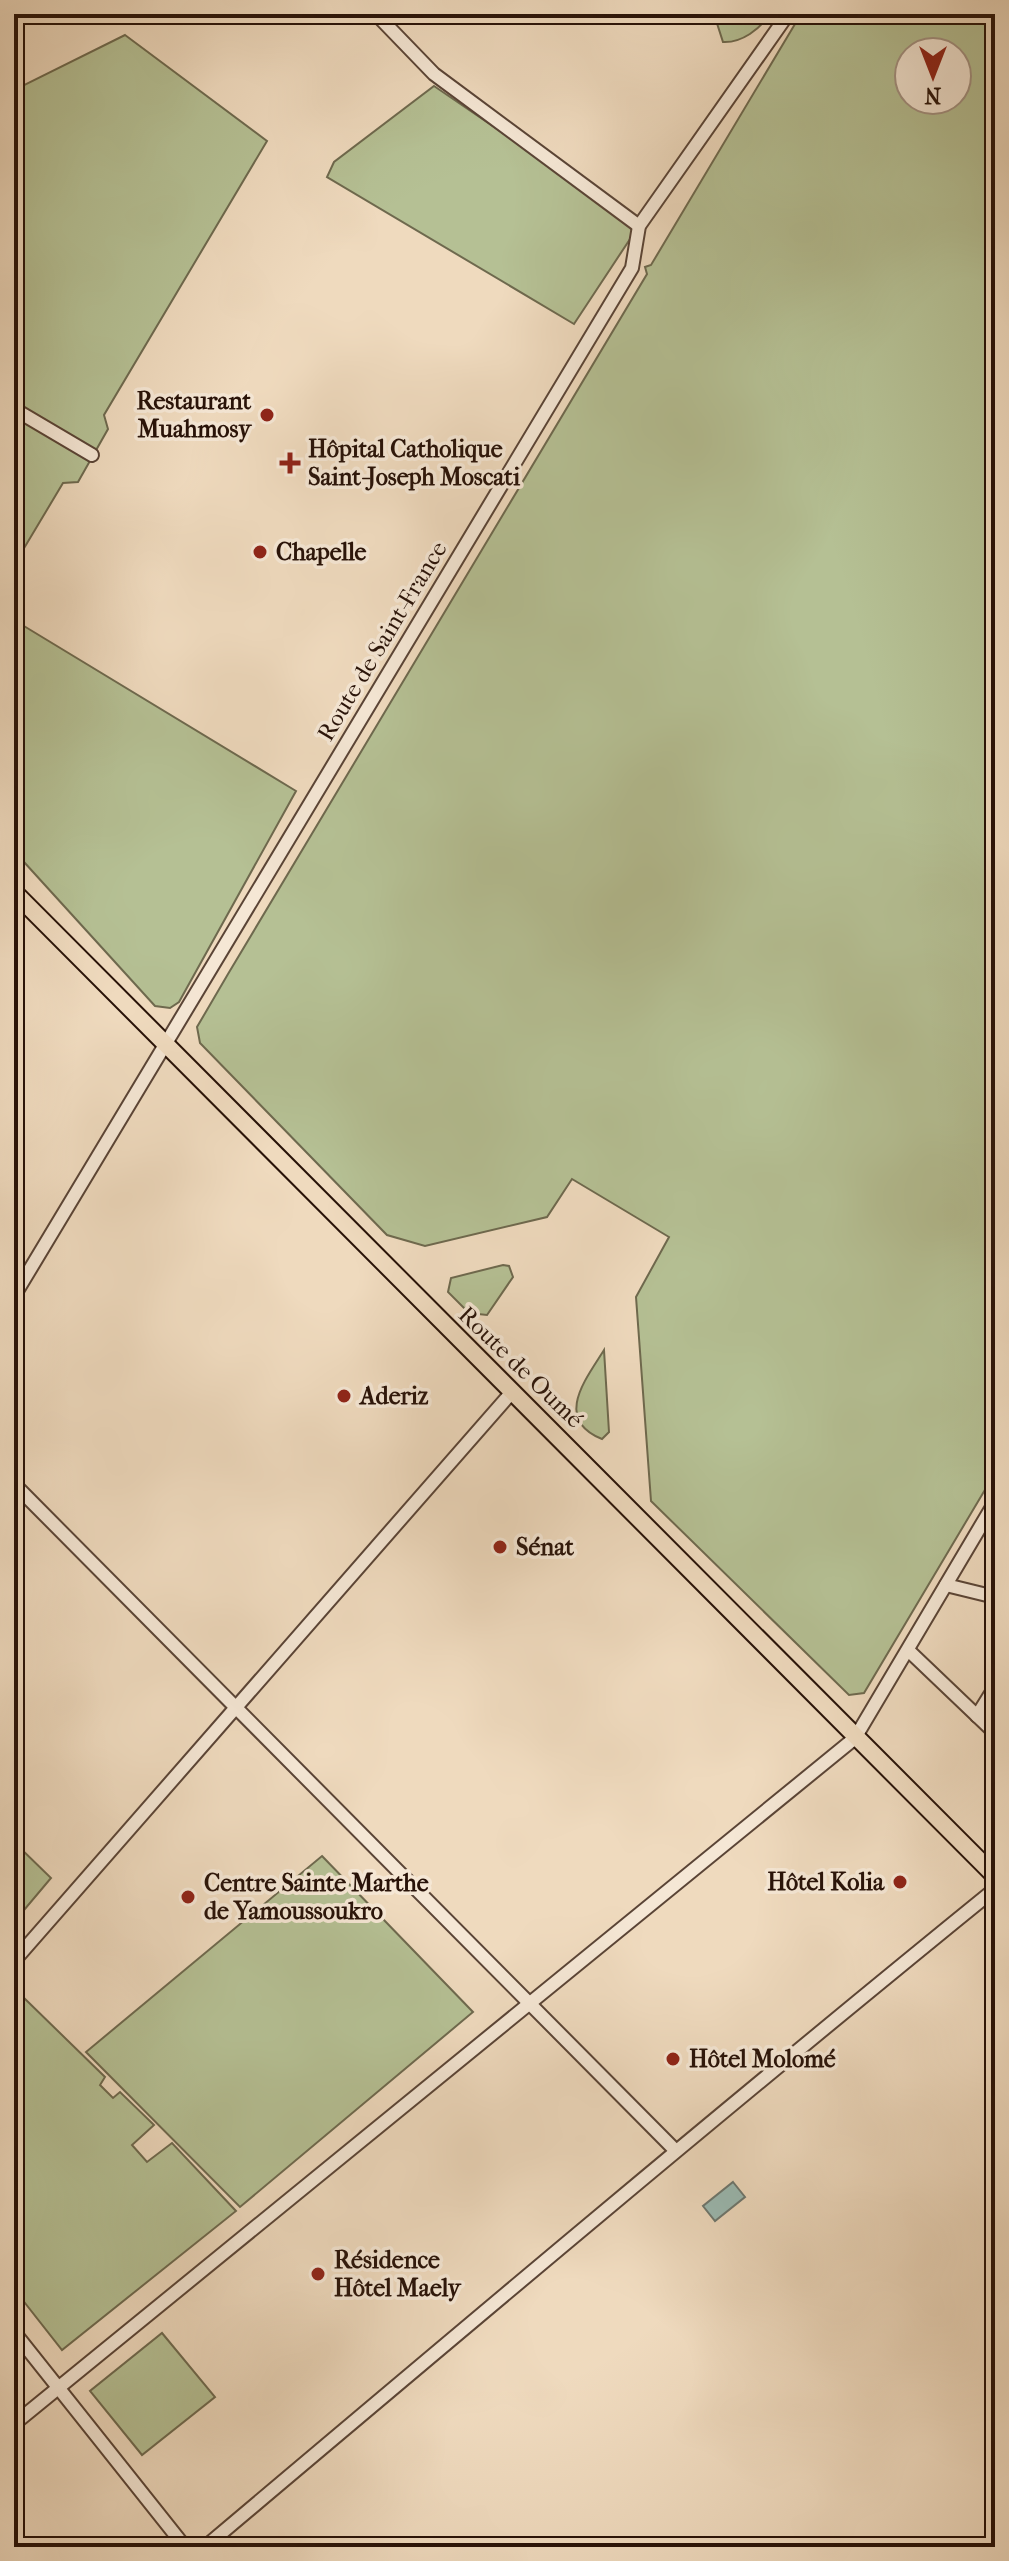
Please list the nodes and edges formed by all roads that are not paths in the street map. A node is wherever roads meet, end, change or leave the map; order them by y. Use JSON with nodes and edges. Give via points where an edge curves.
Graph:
{"nodes":[{"id":1,"x":23,"y":14,"type":"edge"},
{"id":2,"x":376,"y":14,"type":"edge"},
{"id":3,"x":788,"y":14,"type":"edge"},
{"id":4,"x":14,"y":24,"type":"edge"},
{"id":5,"x":639,"y":226,"type":"junction"},
{"id":6,"x":14,"y":409,"type":"edge"},
{"id":7,"x":92,"y":455,"type":"dead end"},
{"id":8,"x":14,"y":892,"type":"edge"},
{"id":9,"x":166,"y":1048,"type":"junction"},
{"id":10,"x":14,"y":1296,"type":"edge"},
{"id":11,"x":512,"y":1392,"type":"junction"},
{"id":12,"x":14,"y":1484,"type":"edge"},
{"id":13,"x":995,"y":1502,"type":"edge"},
{"id":14,"x":946,"y":1585,"type":"junction"},
{"id":15,"x":995,"y":1597,"type":"edge"},
{"id":16,"x":908,"y":1650,"type":"junction"},
{"id":17,"x":995,"y":1687,"type":"edge"},
{"id":18,"x":234,"y":1706,"type":"junction"},
{"id":19,"x":977,"y":1716,"type":"junction"},
{"id":20,"x":995,"y":1733,"type":"edge"},
{"id":21,"x":855,"y":1738,"type":"junction"},
{"id":22,"x":995,"y":1876,"type":"edge"},
{"id":23,"x":995,"y":1889,"type":"edge"},
{"id":24,"x":14,"y":1961,"type":"edge"},
{"id":25,"x":528,"y":2003,"type":"junction"},
{"id":26,"x":675,"y":2150,"type":"junction"},
{"id":27,"x":14,"y":2332,"type":"edge"},
{"id":28,"x":59,"y":2387,"type":"junction"},
{"id":29,"x":14,"y":2424,"type":"edge"},
{"id":30,"x":185,"y":2547,"type":"edge"},
{"id":31,"x":205,"y":2547,"type":"edge"}],
"edges":[{"from":1,"to":4,"type":"street"},
{"from":2,"to":5,"type":"street","via":[[434,74]]},
{"from":3,"to":5,"type":"street","name":"Route de Saint-France"},
{"from":5,"to":9,"type":"street","name":"Route de Saint-France","via":[[632,268]]},
{"from":6,"to":7,"type":"street"},
{"from":8,"to":9,"type":"main road","name":"Route de Oumé"},
{"from":9,"to":10,"type":"street","name":"Route de Saint-France"},
{"from":9,"to":11,"type":"main road","name":"Route de Oumé","via":[[319,1194]]},
{"from":11,"to":18,"type":"street"},
{"from":11,"to":21,"type":"main road","name":"Route de Oumé"},
{"from":12,"to":18,"type":"street"},
{"from":13,"to":14,"type":"street"},
{"from":14,"to":15,"type":"street"},
{"from":14,"to":16,"type":"street"},
{"from":16,"to":19,"type":"street"},
{"from":16,"to":21,"type":"street"},
{"from":17,"to":19,"type":"street"},
{"from":18,"to":24,"type":"street"},
{"from":18,"to":25,"type":"street"},
{"from":19,"to":20,"type":"street"},
{"from":21,"to":22,"type":"main road","name":"Route de Oumé"},
{"from":21,"to":25,"type":"street"},
{"from":23,"to":26,"type":"street"},
{"from":25,"to":26,"type":"street"},
{"from":25,"to":28,"type":"street"},
{"from":26,"to":31,"type":"street"},
{"from":27,"to":28,"type":"street"},
{"from":28,"to":29,"type":"street"},
{"from":28,"to":30,"type":"street"}]}
